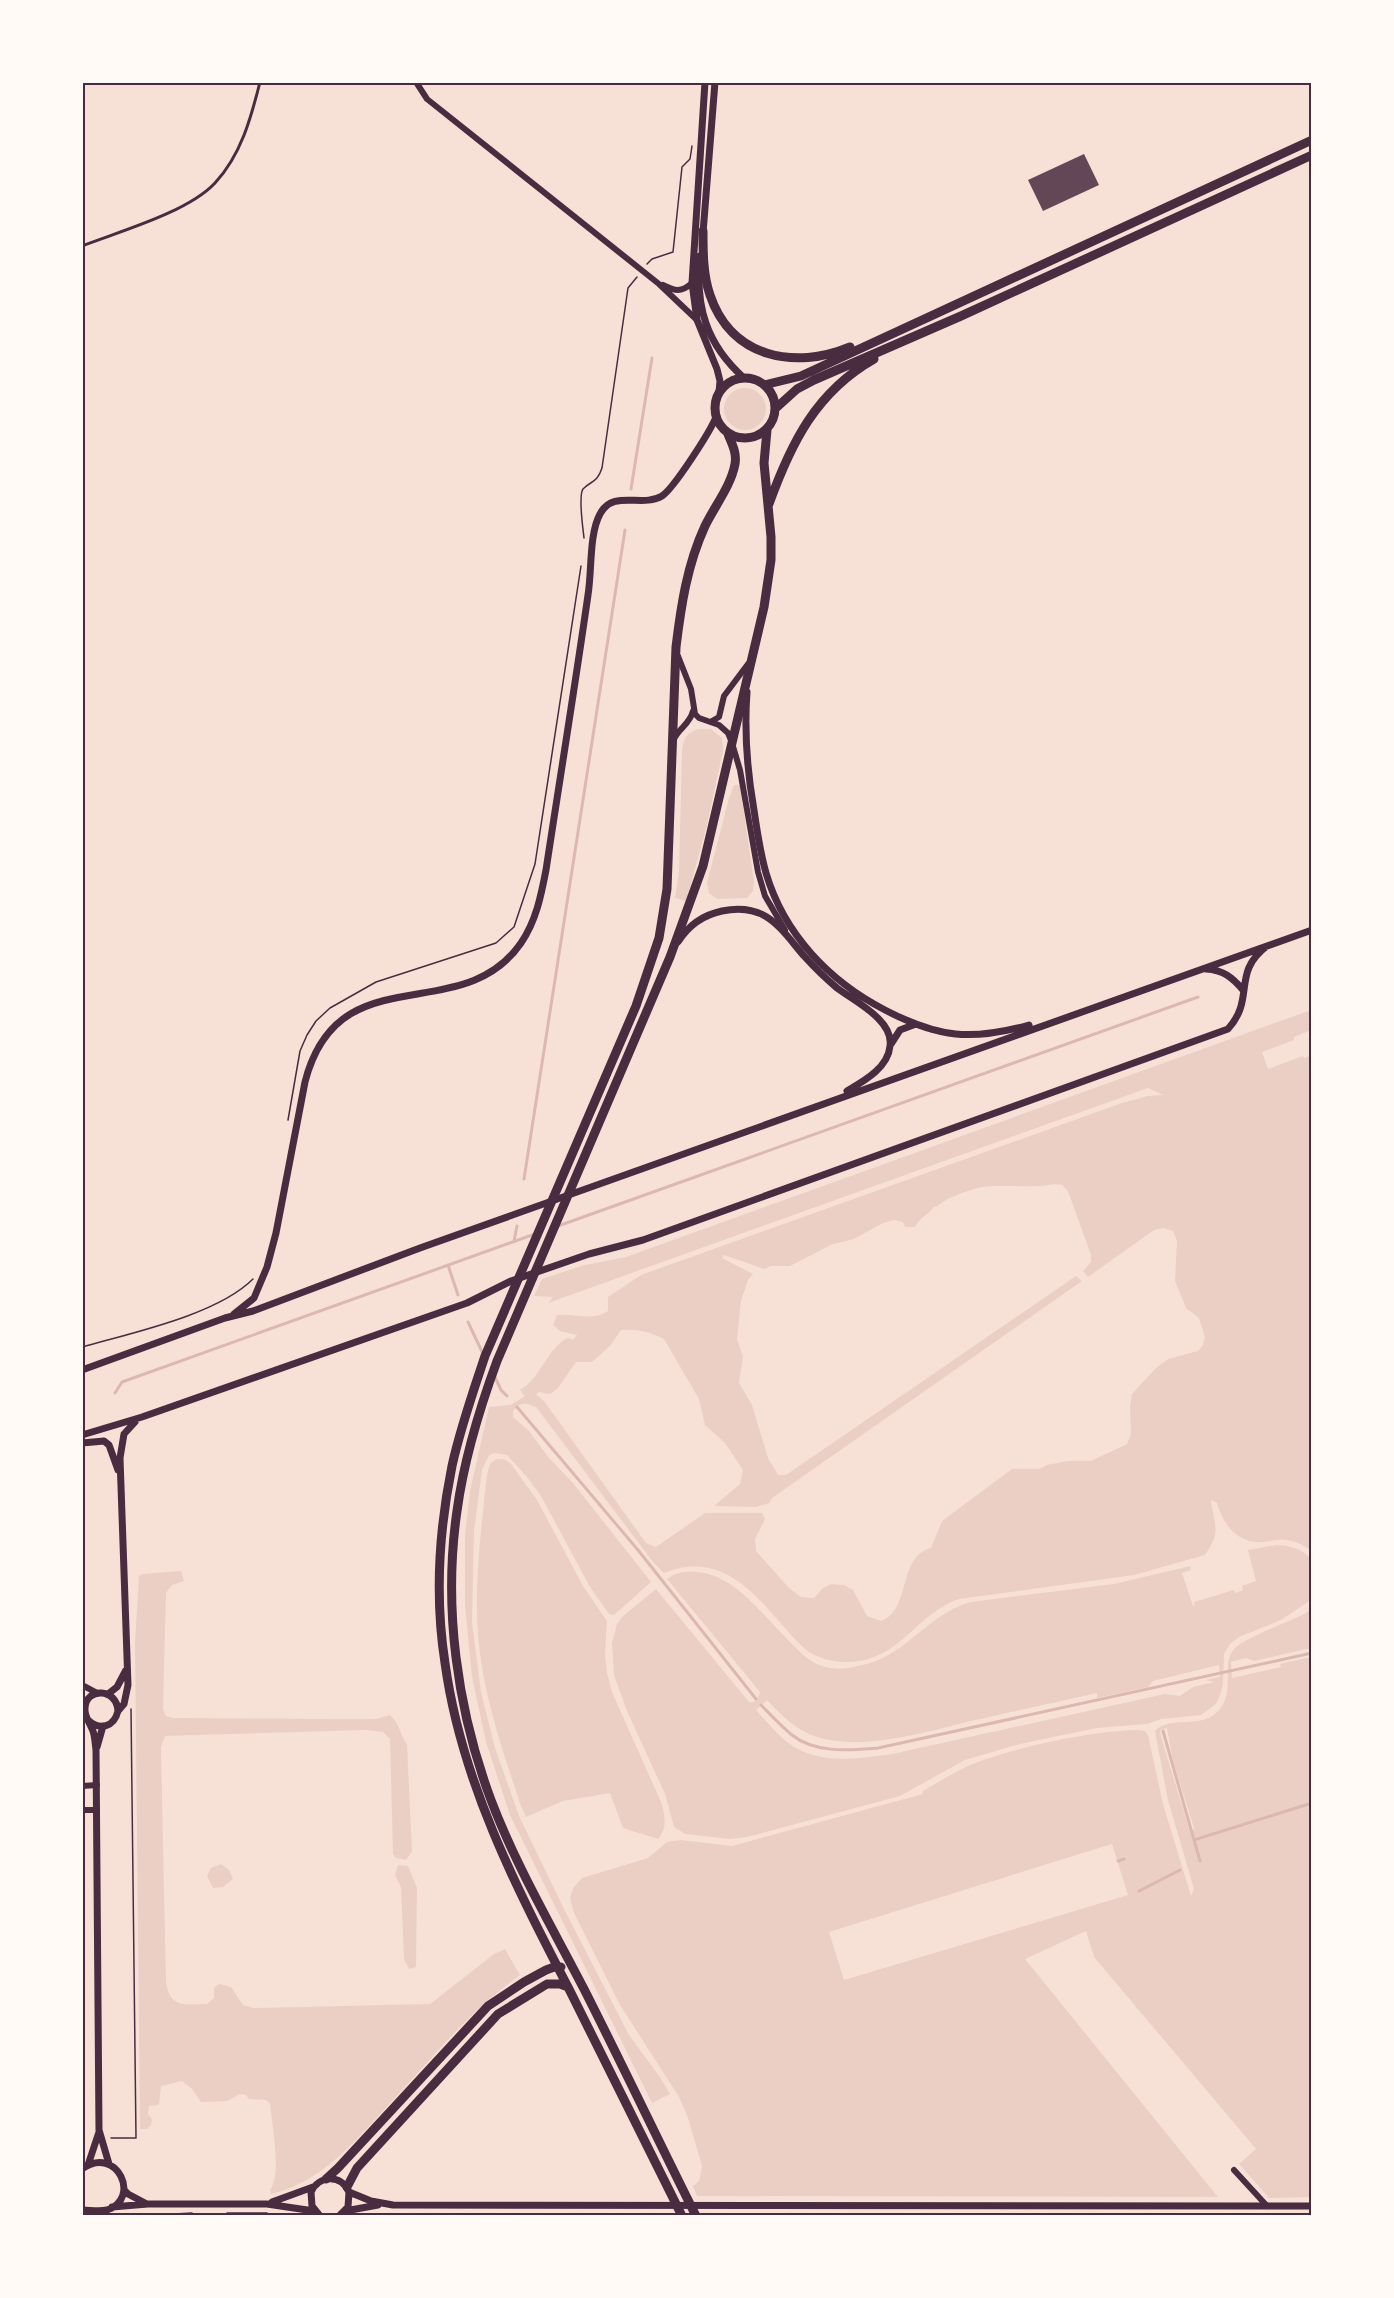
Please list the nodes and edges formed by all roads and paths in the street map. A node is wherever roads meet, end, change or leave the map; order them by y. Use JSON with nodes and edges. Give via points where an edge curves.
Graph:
{"nodes":[{"id":1,"x":260,"y":82,"type":"edge"},
{"id":2,"x":416,"y":82,"type":"edge"},
{"id":3,"x":705,"y":82,"type":"edge"},
{"id":4,"x":716,"y":82,"type":"edge"},
{"id":5,"x":692,"y":140,"type":"dead end"},
{"id":6,"x":1311,"y":140,"type":"edge"},
{"id":7,"x":1311,"y":155,"type":"edge"},
{"id":8,"x":703,"y":231,"type":"junction"},
{"id":9,"x":82,"y":246,"type":"edge"},
{"id":10,"x":648,"y":264,"type":"dead end"},
{"id":11,"x":637,"y":277,"type":"dead end"},
{"id":12,"x":692,"y":283,"type":"junction"},
{"id":13,"x":659,"y":284,"type":"junction"},
{"id":14,"x":697,"y":320,"type":"junction"},
{"id":15,"x":898,"y":330,"type":"junction"},
{"id":16,"x":908,"y":340,"type":"junction"},
{"id":17,"x":744,"y":378,"type":"junction"},
{"id":18,"x":764,"y":385,"type":"junction"},
{"id":19,"x":719,"y":392,"type":"junction"},
{"id":20,"x":776,"y":408,"type":"junction"},
{"id":21,"x":716,"y":417,"type":"junction"},
{"id":22,"x":767,"y":430,"type":"junction"},
{"id":23,"x":728,"y":434,"type":"junction"},
{"id":24,"x":768,"y":507,"type":"junction"},
{"id":25,"x":584,"y":546,"type":"dead end"},
{"id":26,"x":582,"y":564,"type":"dead end"},
{"id":27,"x":676,"y":647,"type":"junction"},
{"id":28,"x":754,"y":650,"type":"junction"},
{"id":29,"x":693,"y":708,"type":"junction"},
{"id":30,"x":711,"y":721,"type":"junction"},
{"id":31,"x":672,"y":742,"type":"junction"},
{"id":32,"x":732,"y":746,"type":"junction"},
{"id":33,"x":1311,"y":930,"type":"edge"},
{"id":34,"x":786,"y":932,"type":"junction"},
{"id":35,"x":1267,"y":946,"type":"junction"},
{"id":36,"x":670,"y":957,"type":"junction"},
{"id":37,"x":1203,"y":969,"type":"junction"},
{"id":38,"x":1244,"y":990,"type":"junction"},
{"id":39,"x":916,"y":1024,"type":"junction"},
{"id":40,"x":1041,"y":1026,"type":"junction"},
{"id":41,"x":890,"y":1046,"type":"junction"},
{"id":42,"x":830,"y":1101,"type":"junction"},
{"id":43,"x":287,"y":1128,"type":"dead end"},
{"id":44,"x":256,"y":1275,"type":"dead end"},
{"id":45,"x":225,"y":1318,"type":"junction"},
{"id":46,"x":82,"y":1347,"type":"edge"},
{"id":47,"x":82,"y":1370,"type":"edge"},
{"id":48,"x":142,"y":1417,"type":"junction"},
{"id":49,"x":82,"y":1435,"type":"edge"},
{"id":50,"x":82,"y":1443,"type":"edge"},
{"id":51,"x":121,"y":1481,"type":"junction"},
{"id":52,"x":126,"y":1670,"type":"junction"},
{"id":53,"x":82,"y":1685,"type":"edge"},
{"id":54,"x":97,"y":1693,"type":"junction"},
{"id":55,"x":108,"y":1694,"type":"junction"},
{"id":56,"x":84,"y":1707,"type":"edge"},
{"id":57,"x":131,"y":1708,"type":"dead end"},
{"id":58,"x":118,"y":1712,"type":"junction"},
{"id":59,"x":88,"y":1720,"type":"junction"},
{"id":60,"x":104,"y":1726,"type":"junction"},
{"id":61,"x":96,"y":1750,"type":"junction"},
{"id":62,"x":97,"y":1785,"type":"junction"},
{"id":63,"x":82,"y":1786,"type":"edge"},
{"id":64,"x":82,"y":1810,"type":"edge"},
{"id":65,"x":97,"y":1810,"type":"junction"},
{"id":66,"x":557,"y":1966,"type":"junction"},
{"id":67,"x":568,"y":1987,"type":"junction"},
{"id":68,"x":584,"y":1989,"type":"junction"},
{"id":69,"x":99,"y":2130,"type":"junction"},
{"id":70,"x":108,"y":2138,"type":"dead end"},
{"id":71,"x":109,"y":2164,"type":"junction"},
{"id":72,"x":85,"y":2167,"type":"edge"},
{"id":73,"x":1234,"y":2170,"type":"dead end"},
{"id":74,"x":326,"y":2179,"type":"junction"},
{"id":75,"x":313,"y":2187,"type":"junction"},
{"id":76,"x":124,"y":2190,"type":"junction"},
{"id":77,"x":348,"y":2190,"type":"junction"},
{"id":78,"x":82,"y":2204,"type":"edge"},
{"id":79,"x":147,"y":2204,"type":"junction"},
{"id":80,"x":267,"y":2204,"type":"junction"},
{"id":81,"x":384,"y":2204,"type":"junction"},
{"id":82,"x":1267,"y":2206,"type":"junction"},
{"id":83,"x":1311,"y":2206,"type":"edge"},
{"id":84,"x":112,"y":2207,"type":"junction"},
{"id":85,"x":82,"y":2210,"type":"edge"},
{"id":86,"x":93,"y":2210,"type":"junction"},
{"id":87,"x":195,"y":2213,"type":"dead end"},
{"id":88,"x":218,"y":2213,"type":"dead end"},
{"id":89,"x":275,"y":2213,"type":"dead end"},
{"id":90,"x":317,"y":2213,"type":"edge"},
{"id":91,"x":342,"y":2213,"type":"edge"},
{"id":92,"x":372,"y":2215,"type":"edge"},
{"id":93,"x":677,"y":2215,"type":"edge"},
{"id":94,"x":697,"y":2215,"type":"edge"},
{"id":95,"x":746,"y":2215,"type":"edge"},
{"id":96,"x":139,"y":2216,"type":"edge"},
{"id":97,"x":682,"y":2216,"type":"edge"}],
"edges":[{"from":1,"to":9,"type":"lane","via":[[244,134],[214,184],[175,209]]},
{"from":2,"to":13,"type":"street","via":[[427,99]]},
{"from":3,"to":12,"type":"street"},
{"from":4,"to":8,"type":"street"},
{"from":5,"to":10,"type":"path","via":[[690,159],[682,167],[673,252]]},
{"from":6,"to":15,"type":"main road"},
{"from":7,"to":16,"type":"main road"},
{"from":8,"to":15,"type":"main road","via":[[705,274],[713,303],[727,326],[758,350],[780,358],[818,357]]},
{"from":8,"to":17,"type":"street","via":[[699,277],[703,316],[708,332],[728,363]]},
{"from":11,"to":25,"type":"path","via":[[628,288],[602,468],[599,478],[581,495]]},
{"from":12,"to":13,"type":"street","via":[[681,291]]},
{"from":12,"to":14,"type":"street"},
{"from":13,"to":14,"type":"street"},
{"from":14,"to":19,"type":"street","via":[[717,369]]},
{"from":15,"to":18,"type":"main road","via":[[801,376]]},
{"from":16,"to":20,"type":"main road","via":[[814,380]]},
{"from":16,"to":24,"type":"main road","via":[[854,371],[821,401],[781,472]]},
{"from":17,"to":18,"type":"main road"},
{"from":17,"to":19,"type":"main road","via":[[732,381]]},
{"from":18,"to":20,"type":"main road"},
{"from":19,"to":21,"type":"main road"},
{"from":20,"to":22,"type":"main road"},
{"from":21,"to":23,"type":"main road"},
{"from":21,"to":45,"type":"street","via":[[666,493],[651,500],[614,501],[603,508],[597,520],[546,870],[537,909],[525,936],[507,959],[483,976],[445,989],[369,1004],[351,1012],[329,1031],[307,1074],[264,1275],[251,1301]]},
{"from":22,"to":23,"type":"main road","via":[[748,439]]},
{"from":22,"to":24,"type":"main road","via":[[764,463]]},
{"from":23,"to":27,"type":"main road","via":[[735,449],[733,472],[704,528],[686,582]]},
{"from":24,"to":28,"type":"main road","via":[[771,560]]},
{"from":26,"to":43,"type":"path","via":[[535,864],[514,927],[496,943],[376,982],[330,1008],[312,1028],[300,1051]]},
{"from":27,"to":29,"type":"street","via":[[691,689]]},
{"from":27,"to":31,"type":"main road"},
{"from":28,"to":30,"type":"street","via":[[746,669],[724,696],[719,717]]},
{"from":28,"to":32,"type":"main road"},
{"from":28,"to":39,"type":"street","via":[[746,711],[747,766],[762,855],[773,893],[799,938],[831,974],[875,1005]]},
{"from":29,"to":30,"type":"street","via":[[696,716]]},
{"from":29,"to":31,"type":"street","via":[[690,720]]},
{"from":30,"to":32,"type":"street","via":[[724,729]]},
{"from":31,"to":66,"type":"main road","via":[[667,889],[653,959],[485,1356],[452,1466],[444,1522],[440,1582],[444,1663],[462,1743],[496,1842]]},
{"from":32,"to":34,"type":"street","via":[[741,770],[758,872],[765,896]]},
{"from":32,"to":36,"type":"main road","via":[[703,866]]},
{"from":33,"to":35,"type":"street"},
{"from":34,"to":36,"type":"street","via":[[764,915],[725,910],[694,924]]},
{"from":34,"to":41,"type":"street","via":[[827,979],[872,1012],[890,1037]]},
{"from":35,"to":37,"type":"street"},
{"from":35,"to":38,"type":"street","via":[[1249,963]]},
{"from":36,"to":68,"type":"main road","via":[[497,1361],[477,1416],[456,1512],[452,1607],[464,1705],[488,1789],[526,1878]]},
{"from":37,"to":38,"type":"street","via":[[1225,973]]},
{"from":37,"to":40,"type":"street"},
{"from":38,"to":48,"type":"street","via":[[1241,1009],[1228,1029],[643,1240],[511,1281],[467,1303]]},
{"from":39,"to":40,"type":"street","via":[[978,1036]]},
{"from":39,"to":41,"type":"street","via":[[900,1030]]},
{"from":40,"to":42,"type":"street"},
{"from":41,"to":42,"type":"street","via":[[876,1071]]},
{"from":42,"to":45,"type":"street"},
{"from":44,"to":46,"type":"path","via":[[216,1305]]},
{"from":45,"to":47,"type":"street"},
{"from":48,"to":49,"type":"street"},
{"from":48,"to":51,"type":"street","via":[[124,1434]]},
{"from":50,"to":51,"type":"street","via":[[104,1441],[109,1445]]},
{"from":51,"to":52,"type":"street"},
{"from":52,"to":55,"type":"street"},
{"from":52,"to":58,"type":"street","via":[[127,1696]]},
{"from":53,"to":54,"type":"street"},
{"from":54,"to":55,"type":"street"},
{"from":54,"to":56,"type":"street"},
{"from":55,"to":58,"type":"street","via":[[115,1699]]},
{"from":56,"to":59,"type":"street"},
{"from":57,"to":70,"type":"path","via":[[136,2138]]},
{"from":58,"to":60,"type":"street"},
{"from":59,"to":60,"type":"street"},
{"from":59,"to":61,"type":"street"},
{"from":60,"to":61,"type":"street"},
{"from":61,"to":62,"type":"street"},
{"from":62,"to":63,"type":"street"},
{"from":62,"to":65,"type":"street"},
{"from":64,"to":65,"type":"street"},
{"from":65,"to":69,"type":"street"},
{"from":66,"to":67,"type":"main road"},
{"from":66,"to":68,"type":"main road","via":[[566,1968]]},
{"from":66,"to":74,"type":"main road","via":[[488,2006]]},
{"from":67,"to":77,"type":"main road","via":[[553,1983],[498,2014],[357,2168]]},
{"from":67,"to":97,"type":"main road"},
{"from":68,"to":94,"type":"main road"},
{"from":69,"to":71,"type":"street"},
{"from":69,"to":72,"type":"street"},
{"from":71,"to":72,"type":"street"},
{"from":71,"to":76,"type":"street","via":[[122,2176]]},
{"from":73,"to":82,"type":"street"},
{"from":74,"to":75,"type":"street"},
{"from":74,"to":77,"type":"street","via":[[336,2179]]},
{"from":75,"to":80,"type":"street"},
{"from":75,"to":90,"type":"street","via":[[310,2197]]},
{"from":76,"to":79,"type":"street"},
{"from":76,"to":84,"type":"street"},
{"from":77,"to":81,"type":"street"},
{"from":77,"to":91,"type":"street","via":[[349,2202]]},
{"from":78,"to":86,"type":"street"},
{"from":79,"to":80,"type":"street"},
{"from":79,"to":84,"type":"street"},
{"from":80,"to":90,"type":"street"},
{"from":81,"to":82,"type":"street"},
{"from":81,"to":91,"type":"street","via":[[355,2207]]},
{"from":82,"to":83,"type":"street"},
{"from":84,"to":86,"type":"street"},
{"from":85,"to":86,"type":"street"},
{"from":87,"to":96,"type":"path"},
{"from":88,"to":89,"type":"path"},
{"from":92,"to":93,"type":"path"},
{"from":94,"to":95,"type":"path"}]}
